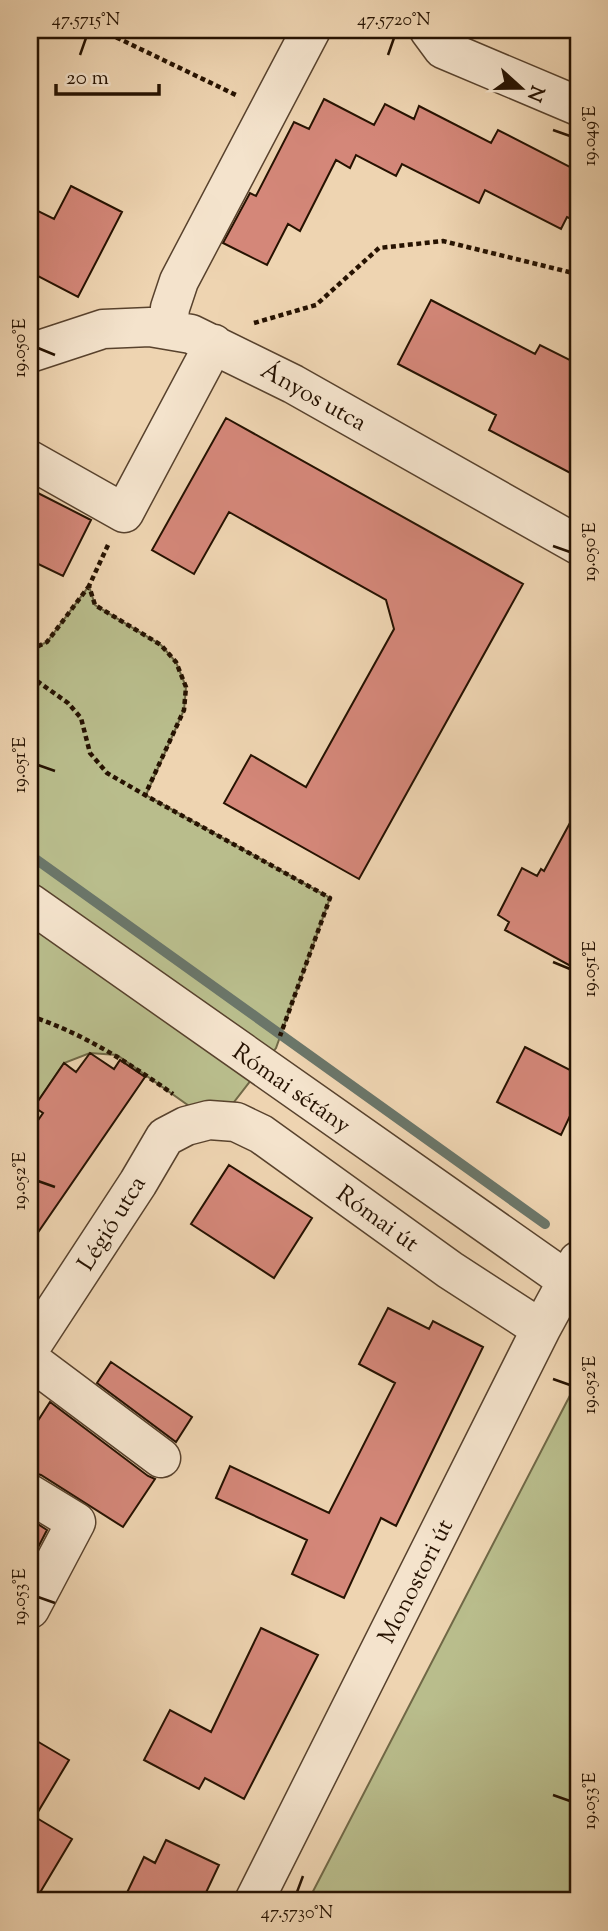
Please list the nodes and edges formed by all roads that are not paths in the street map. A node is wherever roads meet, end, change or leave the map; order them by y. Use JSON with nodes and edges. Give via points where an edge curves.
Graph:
{"nodes":[{"id":1,"x":311,"y":30,"type":"edge"},
{"id":2,"x":429,"y":30,"type":"edge"},
{"id":3,"x":578,"y":106,"type":"edge"},
{"id":4,"x":168,"y":330,"type":"junction"},
{"id":5,"x":214,"y":344,"type":"junction"},
{"id":6,"x":30,"y":353,"type":"edge"},
{"id":7,"x":30,"y":460,"type":"edge"},
{"id":8,"x":578,"y":545,"type":"edge"},
{"id":9,"x":30,"y":903,"type":"edge"},
{"id":10,"x":209,"y":1120,"type":"joint"},
{"id":11,"x":567,"y":1266,"type":"edge"},
{"id":12,"x":541,"y":1329,"type":"junction"},
{"id":13,"x":30,"y":1348,"type":"edge"},
{"id":14,"x":30,"y":1360,"type":"edge"},
{"id":15,"x":161,"y":1458,"type":"dead end"},
{"id":16,"x":30,"y":1494,"type":"edge"},
{"id":17,"x":30,"y":1609,"type":"edge"},
{"id":18,"x":254,"y":1901,"type":"edge"}],
"edges":[{"from":1,"to":4,"type":"street","via":[[179,281]]},
{"from":2,"to":3,"type":"street","via":[[443,49]]},
{"from":4,"to":5,"type":"street","name":"Ányos utca"},
{"from":4,"to":6,"type":"street","name":"Ányos utca","via":[[103,329]]},
{"from":5,"to":7,"type":"street","via":[[124,513]]},
{"from":5,"to":8,"type":"street","name":"Ányos utca"},
{"from":9,"to":11,"type":"street","name":"Római sétány"},
{"from":10,"to":12,"type":"street","name":"Római út","via":[[236,1122],[261,1134],[450,1270]]},
{"from":10,"to":13,"type":"street","name":"Légió utca","via":[[165,1137]]},
{"from":11,"to":12,"type":"street","name":"Monostori út"},
{"from":12,"to":18,"type":"street","name":"Monostori út"},
{"from":14,"to":15,"type":"street"},
{"from":16,"to":17,"type":"street","via":[[76,1522]]}]}
